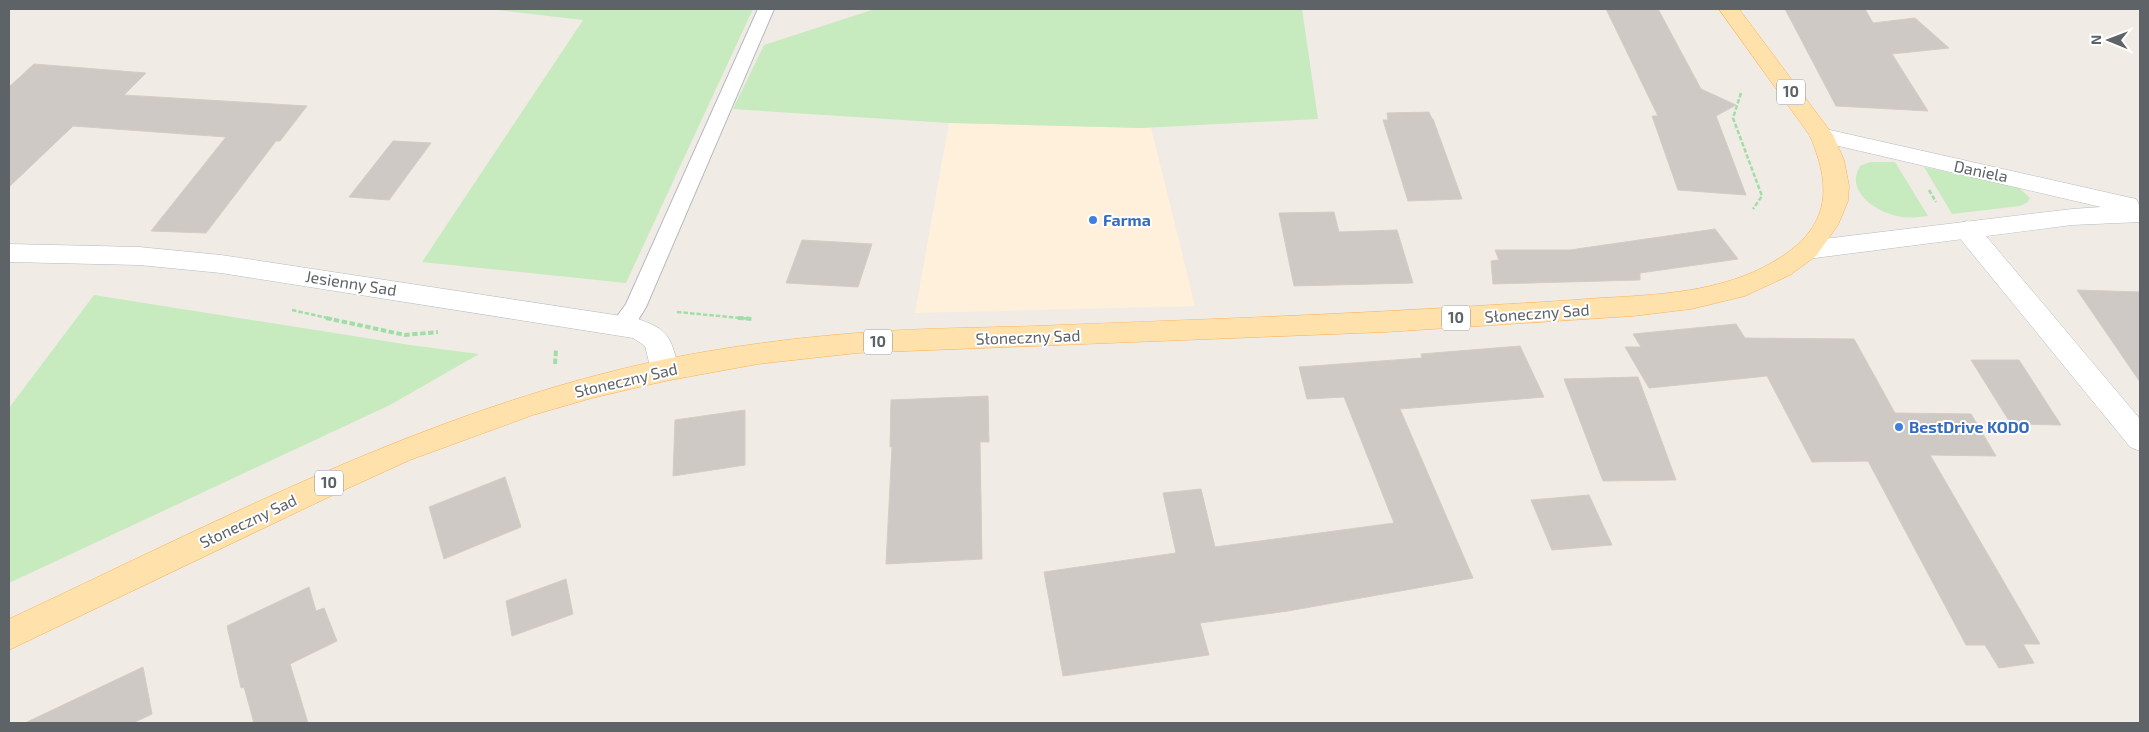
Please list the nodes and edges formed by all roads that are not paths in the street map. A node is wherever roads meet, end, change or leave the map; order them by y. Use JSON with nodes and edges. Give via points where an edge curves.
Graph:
{"nodes":[{"id":1,"x":766,"y":9,"type":"edge"},
{"id":2,"x":1730,"y":9,"type":"edge"},
{"id":3,"x":1821,"y":136,"type":"junction"},
{"id":4,"x":2140,"y":209,"type":"edge"},
{"id":5,"x":2140,"y":214,"type":"edge"},
{"id":6,"x":1967,"y":230,"type":"junction"},
{"id":7,"x":1807,"y":250,"type":"junction"},
{"id":8,"x":9,"y":253,"type":"edge"},
{"id":9,"x":628,"y":317,"type":"junction"},
{"id":10,"x":665,"y":370,"type":"junction"},
{"id":11,"x":2140,"y":439,"type":"edge"},
{"id":12,"x":9,"y":635,"type":"edge"}],
"edges":[{"from":1,"to":9,"type":"lane"},
{"from":2,"to":3,"type":"main road","name":"Słoneczny Sad","number":"10"},
{"from":3,"to":4,"type":"street","name":"Daniela"},
{"from":3,"to":7,"type":"main road","name":"Słoneczny Sad","number":"10","via":[[1835,171],[1836,201],[1826,225]]},
{"from":5,"to":6,"type":"street","via":[[2072,217]]},
{"from":6,"to":7,"type":"street"},
{"from":6,"to":11,"type":"street"},
{"from":7,"to":10,"type":"main road","name":"Słoneczny Sad","number":"10","via":[[1781,269],[1736,289],[1643,305],[1311,326],[857,343],[758,354]]},
{"from":8,"to":9,"type":"street","name":"Jesienny Sad","via":[[139,256],[221,264]]},
{"from":9,"to":10,"type":"street","name":"Jesienny Sad","via":[[658,340]]},
{"from":10,"to":12,"type":"main road","name":"Słoneczny Sad","number":"10","via":[[527,406],[400,452]]}]}
